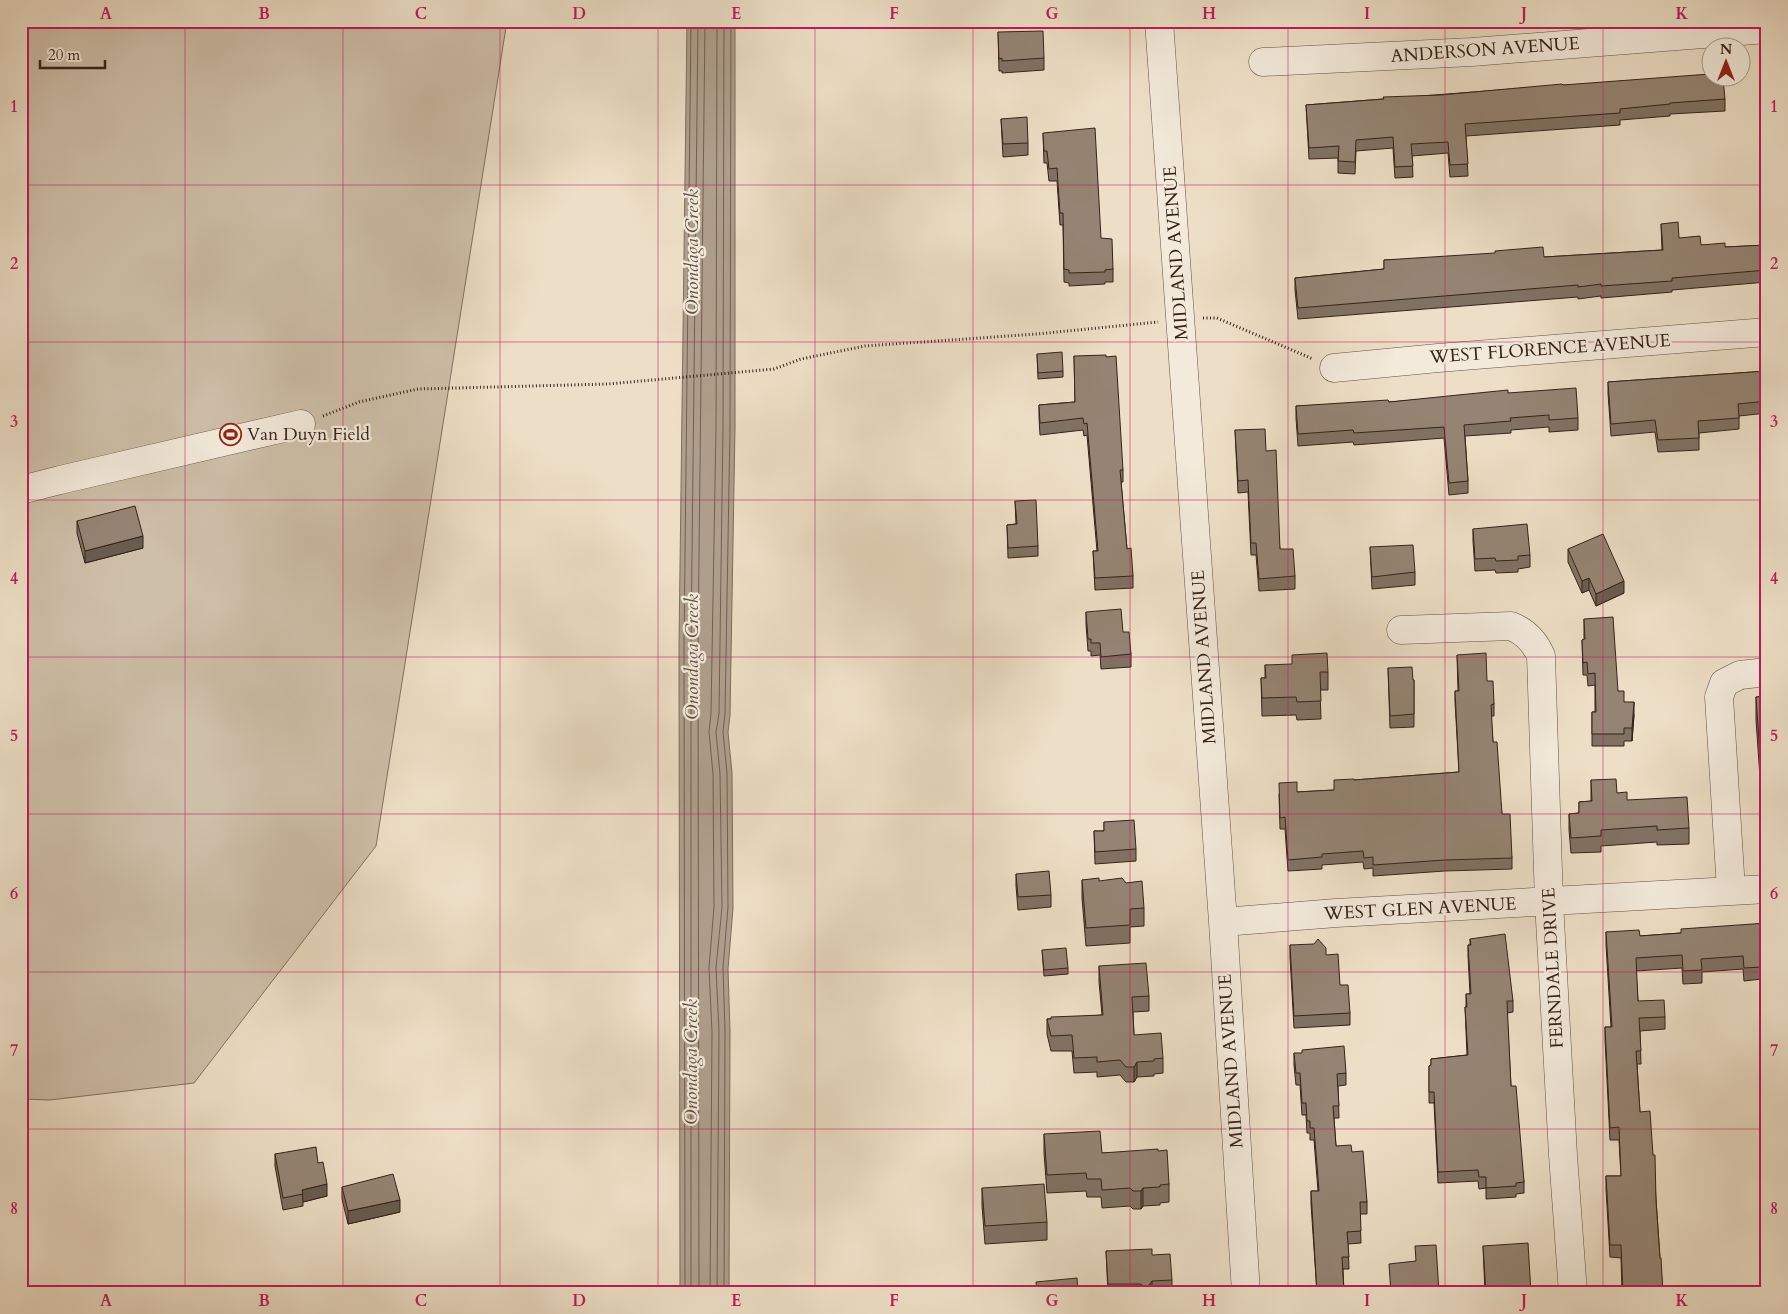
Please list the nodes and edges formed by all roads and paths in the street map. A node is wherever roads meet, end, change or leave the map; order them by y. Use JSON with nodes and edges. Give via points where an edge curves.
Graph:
{"nodes":[{"id":1,"x":1159,"y":21,"type":"edge"},
{"id":2,"x":1767,"y":29,"type":"edge"},
{"id":3,"x":1263,"y":62,"type":"dead end"},
{"id":4,"x":1198,"y":319,"type":"dead end"},
{"id":5,"x":1158,"y":322,"type":"dead end"},
{"id":6,"x":1767,"y":332,"type":"edge"},
{"id":7,"x":1334,"y":368,"type":"joint"},
{"id":8,"x":301,"y":424,"type":"joint"},
{"id":9,"x":21,"y":490,"type":"edge"},
{"id":10,"x":1401,"y":630,"type":"dead end"},
{"id":11,"x":1767,"y":672,"type":"edge"},
{"id":12,"x":1767,"y":889,"type":"edge"},
{"id":13,"x":1731,"y":890,"type":"junction"},
{"id":14,"x":1549,"y":902,"type":"junction"},
{"id":15,"x":1223,"y":922,"type":"junction"},
{"id":16,"x":1246,"y":1293,"type":"edge"},
{"id":17,"x":1573,"y":1293,"type":"edge"}],
"edges":[{"from":1,"to":15,"type":"street","name":"MIDLAND AVENUE"},
{"from":2,"to":3,"type":"street","name":"ANDERSON AVENUE","via":[[1472,52]]},
{"from":4,"to":7,"type":"path","via":[[1217,318]]},
{"from":5,"to":8,"type":"path","via":[[865,346],[801,359],[774,369],[649,381],[418,389],[359,402]]},
{"from":6,"to":7,"type":"street","name":"WEST FLORENCE AVENUE"},
{"from":8,"to":9,"type":"street"},
{"from":10,"to":14,"type":"street","name":"FERNDALE DRIVE","via":[[1511,626],[1535,643],[1541,656]]},
{"from":11,"to":13,"type":"street","via":[[1740,675],[1724,683],[1719,697]]},
{"from":12,"to":13,"type":"street","name":"WEST GLEN AVENUE"},
{"from":13,"to":14,"type":"street","name":"WEST GLEN AVENUE"},
{"from":14,"to":15,"type":"street","name":"WEST GLEN AVENUE"},
{"from":14,"to":17,"type":"street","name":"FERNDALE DRIVE"},
{"from":15,"to":16,"type":"street","name":"MIDLAND AVENUE"}]}
